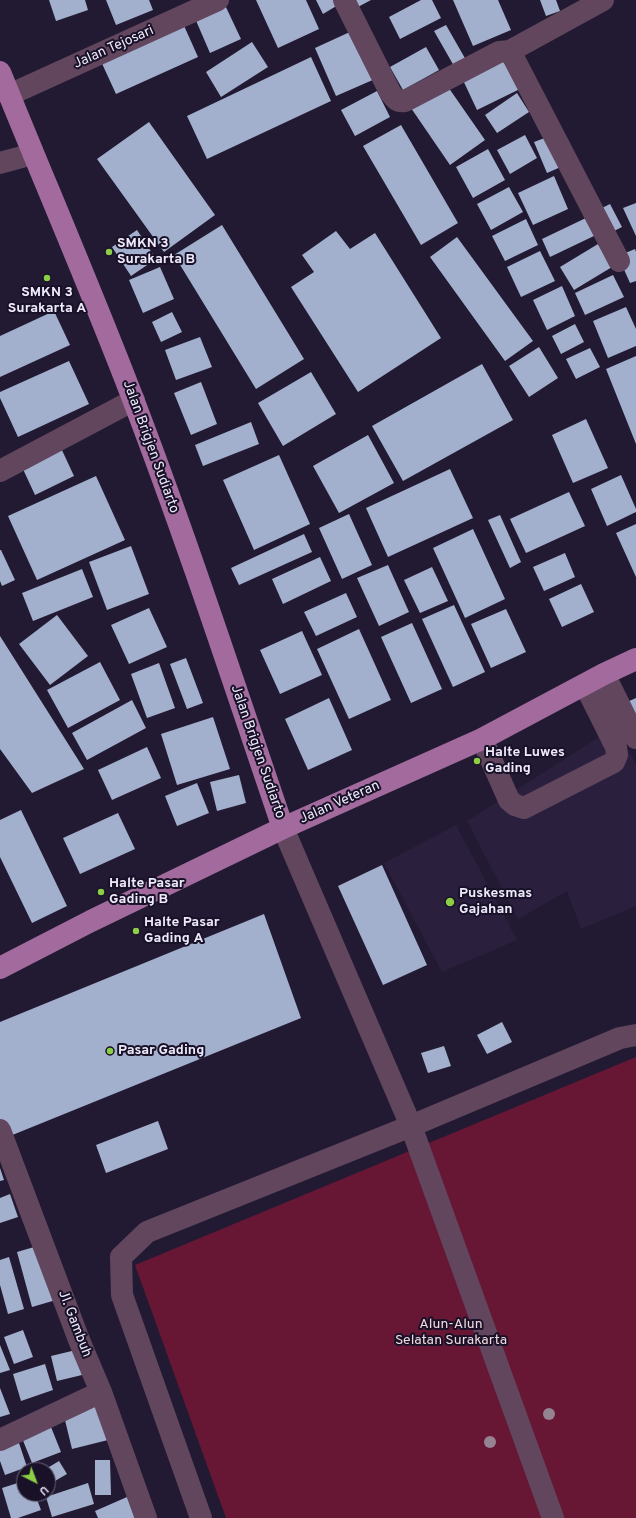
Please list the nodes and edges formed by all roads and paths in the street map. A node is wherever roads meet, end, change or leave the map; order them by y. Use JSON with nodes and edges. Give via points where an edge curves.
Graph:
{"nodes":[{"id":1,"x":218,"y":0,"type":"edge"},
{"id":2,"x":344,"y":0,"type":"edge"},
{"id":3,"x":603,"y":0,"type":"edge"},
{"id":4,"x":510,"y":51,"type":"junction"},
{"id":5,"x":0,"y":72,"type":"edge"},
{"id":6,"x":9,"y":95,"type":"junction"},
{"id":7,"x":33,"y":154,"type":"junction"},
{"id":8,"x":0,"y":163,"type":"edge"},
{"id":9,"x":619,"y":261,"type":"dead end"},
{"id":10,"x":134,"y":400,"type":"junction"},
{"id":11,"x":0,"y":471,"type":"edge"},
{"id":12,"x":636,"y":659,"type":"edge"},
{"id":13,"x":604,"y":674,"type":"junction"},
{"id":14,"x":585,"y":685,"type":"junction"},
{"id":15,"x":636,"y":738,"type":"edge"},
{"id":16,"x":482,"y":739,"type":"junction"},
{"id":17,"x":283,"y":828,"type":"junction"},
{"id":18,"x":0,"y":968,"type":"edge"},
{"id":19,"x":636,"y":1035,"type":"edge"},
{"id":20,"x":411,"y":1126,"type":"junction"},
{"id":21,"x":0,"y":1130,"type":"edge"},
{"id":22,"x":101,"y":1392,"type":"junction"},
{"id":23,"x":0,"y":1440,"type":"edge"},
{"id":24,"x":146,"y":1518,"type":"edge"},
{"id":25,"x":201,"y":1518,"type":"edge"},
{"id":26,"x":553,"y":1518,"type":"edge"}],
"edges":[{"from":1,"to":6,"type":"street","name":"Jalan Tejosari"},
{"from":2,"to":4,"type":"street","via":[[390,92],[400,102],[499,52]]},
{"from":3,"to":4,"type":"street"},
{"from":4,"to":9,"type":"street"},
{"from":5,"to":6,"type":"main road","name":"Jalan Brigjen Sudiarto"},
{"from":6,"to":7,"type":"main road","name":"Jalan Brigjen Sudiarto"},
{"from":7,"to":8,"type":"street"},
{"from":7,"to":10,"type":"main road","name":"Jalan Brigjen Sudiarto","via":[[76,253]]},
{"from":10,"to":11,"type":"street"},
{"from":10,"to":17,"type":"main road","name":"Jalan Brigjen Sudiarto","via":[[211,614]]},
{"from":12,"to":13,"type":"main road","name":"Jalan Veteran"},
{"from":13,"to":14,"type":"main road","name":"Jalan Veteran"},
{"from":13,"to":15,"type":"street"},
{"from":14,"to":16,"type":"main road","name":"Jalan Veteran"},
{"from":14,"to":16,"type":"street","via":[[616,747],[617,755],[614,762],[524,808],[509,800]]},
{"from":16,"to":17,"type":"main road","name":"Jalan Veteran"},
{"from":17,"to":18,"type":"main road","name":"Jalan Veteran","via":[[90,921]]},
{"from":17,"to":20,"type":"street"},
{"from":19,"to":20,"type":"street","via":[[620,1038]]},
{"from":20,"to":25,"type":"street","via":[[147,1232],[121,1257],[122,1295]]},
{"from":20,"to":26,"type":"street"},
{"from":21,"to":22,"type":"street","name":"Jl. Gambuh"},
{"from":22,"to":23,"type":"street"},
{"from":22,"to":24,"type":"street","name":"Jl. Gambuh"}]}
